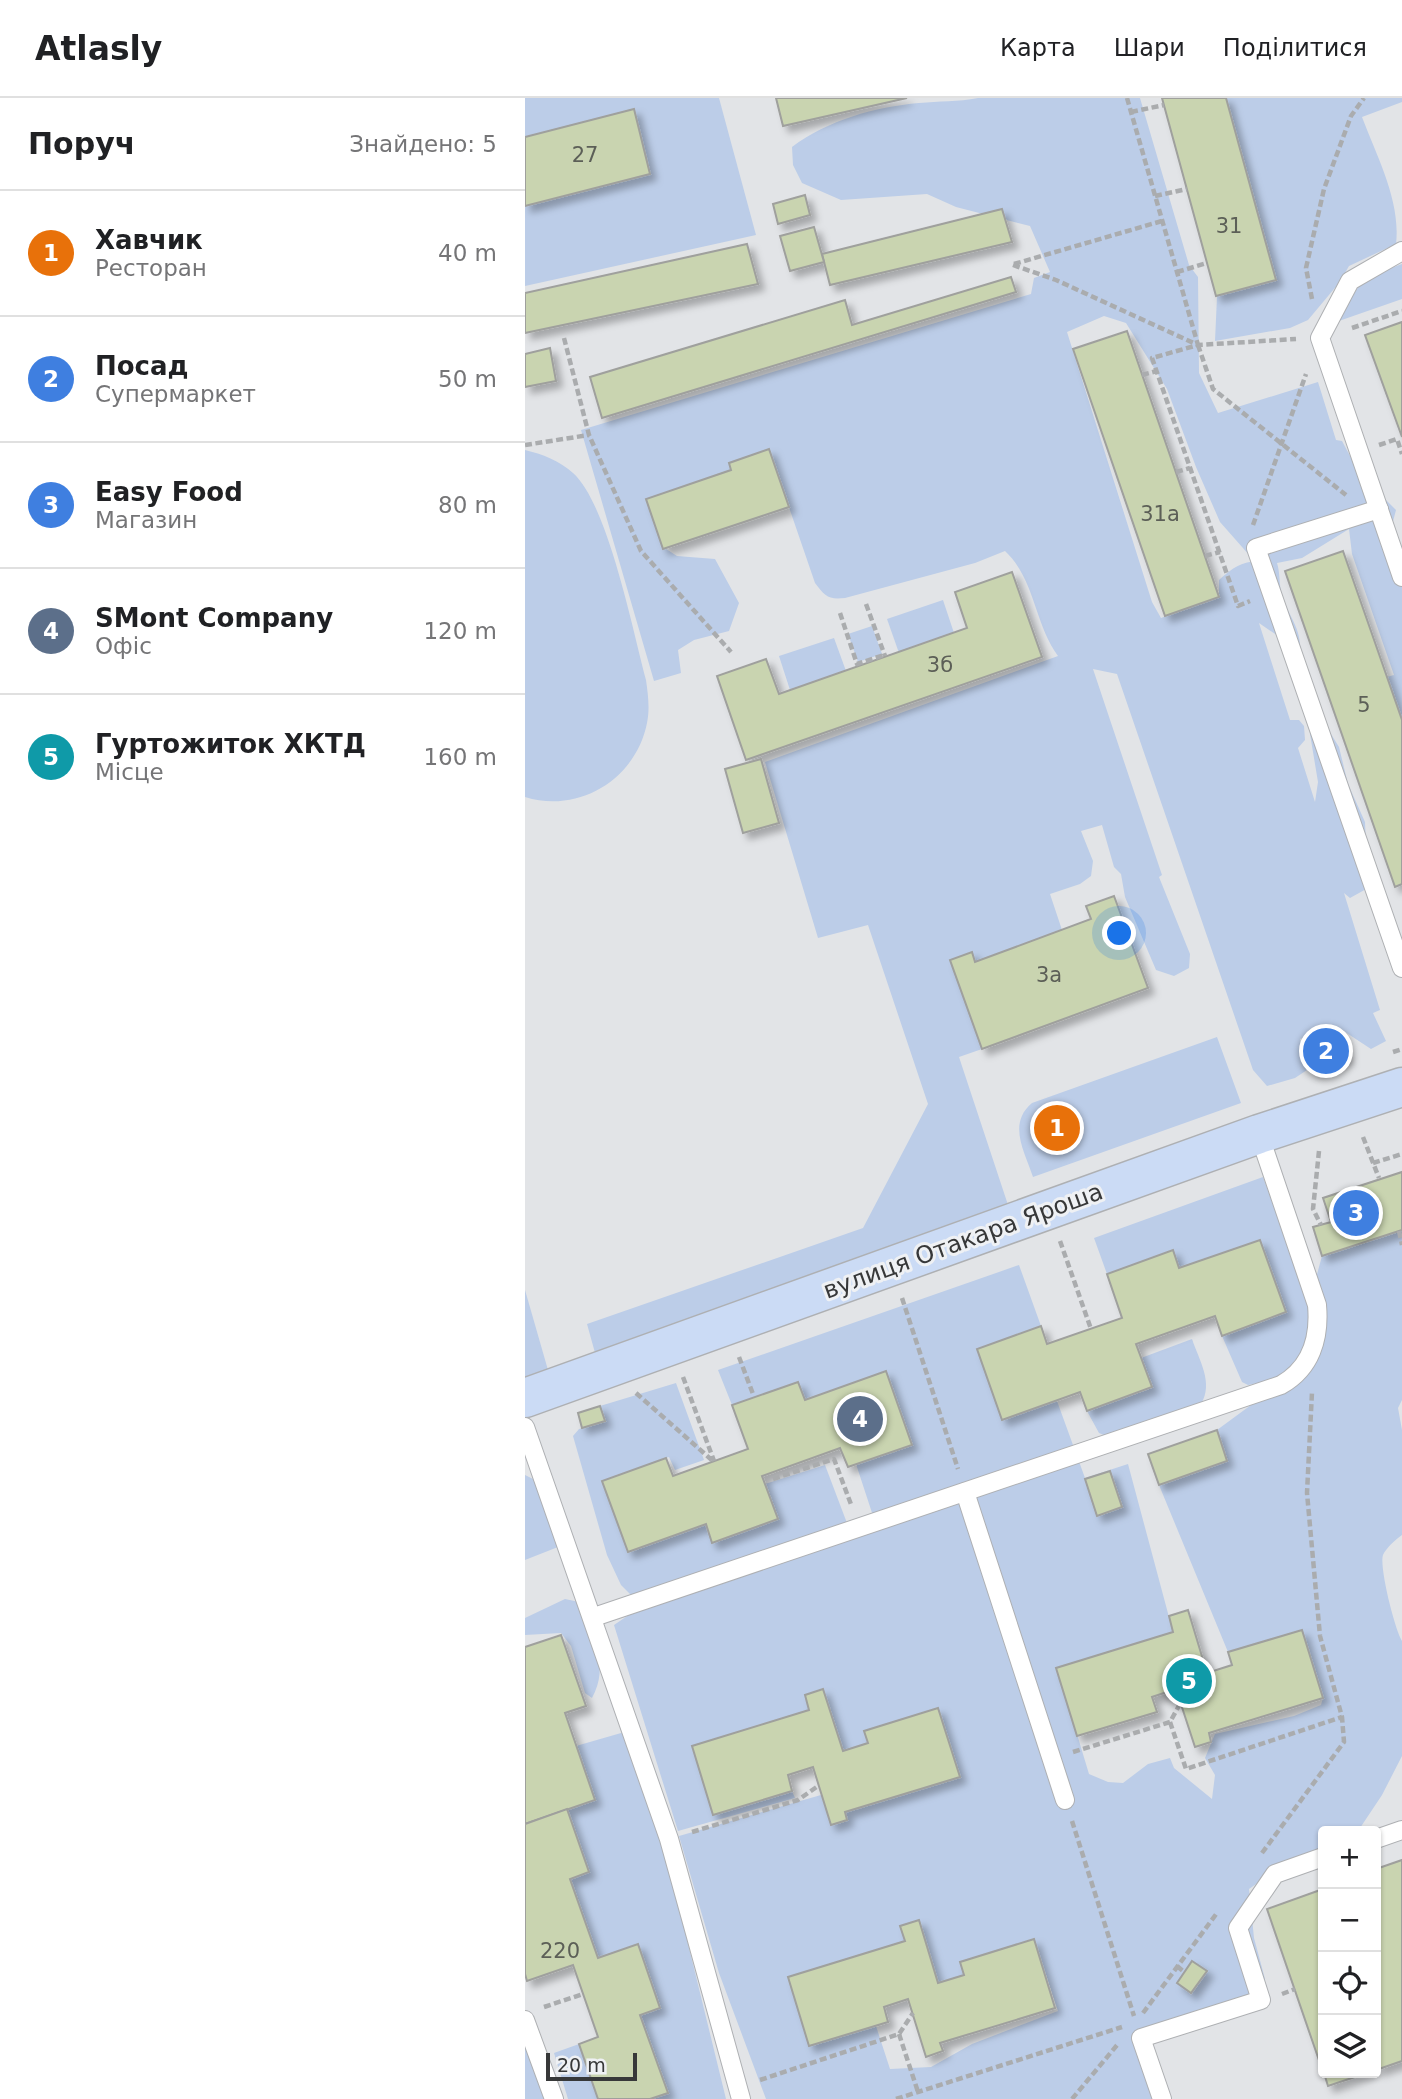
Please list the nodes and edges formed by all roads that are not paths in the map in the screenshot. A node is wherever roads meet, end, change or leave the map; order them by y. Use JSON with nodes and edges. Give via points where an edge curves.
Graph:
{"nodes":[{"id":1,"x":1402,"y":251,"type":"edge"},
{"id":2,"x":1379,"y":509,"type":"junction"},
{"id":3,"x":1402,"y":577,"type":"edge"},
{"id":4,"x":1397,"y":940,"type":"edge"},
{"id":5,"x":1402,"y":968,"type":"edge"},
{"id":6,"x":1402,"y":1087,"type":"edge"},
{"id":7,"x":1259,"y":1135,"type":"junction"},
{"id":8,"x":525,"y":1398,"type":"edge"},
{"id":9,"x":525,"y":1427,"type":"edge"},
{"id":10,"x":530,"y":1455,"type":"edge"},
{"id":11,"x":965,"y":1492,"type":"junction"},
{"id":12,"x":594,"y":1617,"type":"junction"},
{"id":13,"x":1065,"y":1800,"type":"road end"},
{"id":14,"x":1402,"y":1830,"type":"edge"},
{"id":15,"x":1381,"y":1837,"type":"edge"},
{"id":16,"x":1318,"y":1859,"type":"edge"},
{"id":17,"x":531,"y":2015,"type":"edge"},
{"id":18,"x":740,"y":2093,"type":"edge"},
{"id":19,"x":554,"y":2099,"type":"edge"},
{"id":20,"x":1162,"y":2099,"type":"edge"}],
"edges":[{"from":1,"to":2,"type":"lane","via":[[1350,281],[1319,338]]},
{"from":2,"to":3,"type":"lane"},
{"from":2,"to":4,"type":"lane","via":[[1257,548]]},
{"from":4,"to":5,"type":"lane"},
{"from":6,"to":7,"type":"street","name":"вулиця Отакара Яроша"},
{"from":7,"to":8,"type":"street","name":"вулиця Отакара Яроша"},
{"from":7,"to":11,"type":"lane","via":[[1317,1305],[1315,1346],[1305,1366],[1281,1385]]},
{"from":9,"to":10,"type":"lane"},
{"from":10,"to":12,"type":"lane"},
{"from":11,"to":12,"type":"lane"},
{"from":11,"to":13,"type":"lane"},
{"from":12,"to":18,"type":"lane","via":[[669,1839]]},
{"from":14,"to":15,"type":"lane"},
{"from":16,"to":20,"type":"lane","via":[[1275,1874],[1238,1928],[1261,2000],[1139,2030]]},
{"from":17,"to":19,"type":"lane"}]}
